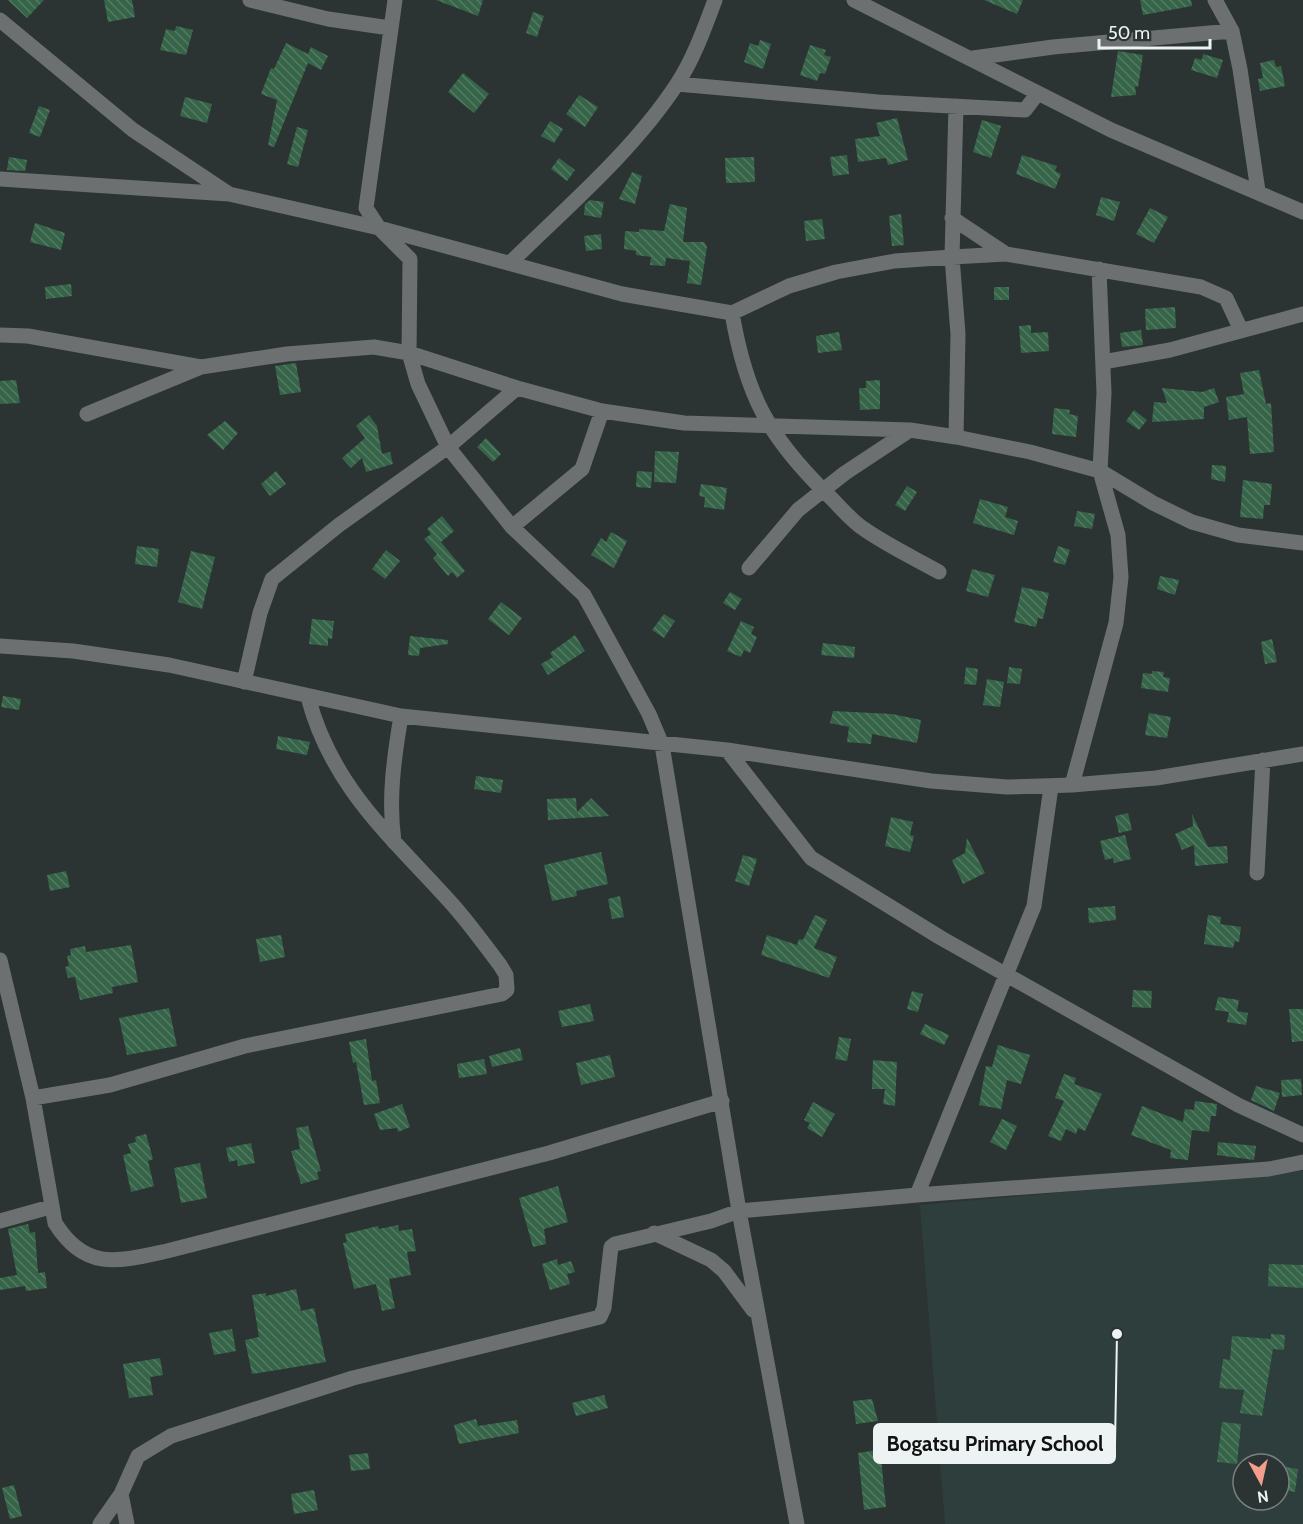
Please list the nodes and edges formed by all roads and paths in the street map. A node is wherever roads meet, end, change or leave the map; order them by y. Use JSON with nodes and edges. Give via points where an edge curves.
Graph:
{"nodes":[{"id":1,"x":250,"y":0,"type":"edge"},
{"id":2,"x":395,"y":0,"type":"edge"},
{"id":3,"x":715,"y":0,"type":"edge"},
{"id":4,"x":854,"y":0,"type":"edge"},
{"id":5,"x":1215,"y":0,"type":"edge"},
{"id":6,"x":0,"y":20,"type":"edge"},
{"id":7,"x":390,"y":28,"type":"junction"},
{"id":8,"x":1232,"y":31,"type":"junction"},
{"id":9,"x":973,"y":58,"type":"junction"},
{"id":10,"x":677,"y":84,"type":"junction"},
{"id":11,"x":1038,"y":93,"type":"junction"},
{"id":12,"x":956,"y":106,"type":"junction"},
{"id":13,"x":0,"y":179,"type":"edge"},
{"id":14,"x":1258,"y":191,"type":"junction"},
{"id":15,"x":229,"y":195,"type":"junction"},
{"id":16,"x":1303,"y":212,"type":"edge"},
{"id":17,"x":952,"y":218,"type":"junction"},
{"id":18,"x":379,"y":228,"type":"junction"},
{"id":19,"x":1006,"y":254,"type":"junction"},
{"id":20,"x":952,"y":257,"type":"junction"},
{"id":21,"x":511,"y":262,"type":"junction"},
{"id":22,"x":1099,"y":269,"type":"junction"},
{"id":23,"x":732,"y":313,"type":"junction"},
{"id":24,"x":1303,"y":314,"type":"edge"},
{"id":25,"x":1241,"y":330,"type":"junction"},
{"id":26,"x":0,"y":335,"type":"edge"},
{"id":27,"x":409,"y":353,"type":"junction"},
{"id":28,"x":1103,"y":362,"type":"junction"},
{"id":29,"x":201,"y":368,"type":"junction"},
{"id":30,"x":517,"y":388,"type":"junction"},
{"id":31,"x":602,"y":411,"type":"junction"},
{"id":32,"x":87,"y":414,"type":"dead end"},
{"id":33,"x":767,"y":424,"type":"junction"},
{"id":34,"x":910,"y":430,"type":"junction"},
{"id":35,"x":956,"y":437,"type":"junction"},
{"id":36,"x":448,"y":447,"type":"junction"},
{"id":37,"x":1100,"y":471,"type":"junction"},
{"id":38,"x":823,"y":490,"type":"junction"},
{"id":39,"x":512,"y":527,"type":"junction"},
{"id":40,"x":1303,"y":543,"type":"edge"},
{"id":41,"x":749,"y":568,"type":"dead end"},
{"id":42,"x":939,"y":572,"type":"dead end"},
{"id":43,"x":0,"y":646,"type":"edge"},
{"id":44,"x":244,"y":681,"type":"junction"},
{"id":45,"x":308,"y":697,"type":"junction"},
{"id":46,"x":401,"y":716,"type":"junction"},
{"id":47,"x":662,"y":745,"type":"junction"},
{"id":48,"x":727,"y":750,"type":"junction"},
{"id":49,"x":1303,"y":754,"type":"edge"},
{"id":50,"x":1263,"y":760,"type":"junction"},
{"id":51,"x":1072,"y":786,"type":"junction"},
{"id":52,"x":1051,"y":787,"type":"junction"},
{"id":53,"x":394,"y":842,"type":"junction"},
{"id":54,"x":1257,"y":873,"type":"dead end"},
{"id":55,"x":0,"y":960,"type":"edge"},
{"id":56,"x":1006,"y":973,"type":"junction"},
{"id":57,"x":33,"y":1098,"type":"junction"},
{"id":58,"x":722,"y":1101,"type":"junction"},
{"id":59,"x":1303,"y":1135,"type":"edge"},
{"id":60,"x":1303,"y":1162,"type":"edge"},
{"id":61,"x":917,"y":1195,"type":"junction"},
{"id":62,"x":50,"y":1207,"type":"junction"},
{"id":63,"x":739,"y":1211,"type":"junction"},
{"id":64,"x":0,"y":1221,"type":"edge"},
{"id":65,"x":654,"y":1233,"type":"junction"},
{"id":66,"x":757,"y":1316,"type":"junction"},
{"id":67,"x":121,"y":1494,"type":"junction"},
{"id":68,"x":100,"y":1524,"type":"edge"},
{"id":69,"x":127,"y":1524,"type":"edge"},
{"id":70,"x":797,"y":1524,"type":"edge"}],
"edges":[{"from":1,"to":7,"type":"street","via":[[327,19]]},
{"from":2,"to":7,"type":"street"},
{"from":3,"to":10,"type":"street"},
{"from":4,"to":9,"type":"street"},
{"from":5,"to":8,"type":"street"},
{"from":6,"to":15,"type":"street","via":[[133,130]]},
{"from":7,"to":18,"type":"street","via":[[366,203]]},
{"from":8,"to":9,"type":"street"},
{"from":8,"to":14,"type":"street"},
{"from":9,"to":11,"type":"street"},
{"from":10,"to":12,"type":"street"},
{"from":10,"to":21,"type":"street","via":[[631,143]]},
{"from":11,"to":12,"type":"street","via":[[1025,110]]},
{"from":11,"to":14,"type":"street","via":[[1111,130]]},
{"from":12,"to":17,"type":"street"},
{"from":13,"to":15,"type":"street"},
{"from":14,"to":16,"type":"street"},
{"from":15,"to":18,"type":"street"},
{"from":17,"to":19,"type":"street"},
{"from":17,"to":20,"type":"street"},
{"from":18,"to":21,"type":"street"},
{"from":18,"to":27,"type":"street","via":[[410,259]]},
{"from":19,"to":20,"type":"street"},
{"from":19,"to":22,"type":"street"},
{"from":20,"to":23,"type":"street","via":[[895,261],[836,272],[789,286]]},
{"from":20,"to":35,"type":"street","via":[[958,334]]},
{"from":21,"to":23,"type":"street","via":[[622,294]]},
{"from":22,"to":25,"type":"street","via":[[1201,287],[1223,296]]},
{"from":22,"to":28,"type":"street"},
{"from":23,"to":33,"type":"street","via":[[738,348]]},
{"from":24,"to":25,"type":"street"},
{"from":25,"to":28,"type":"street","via":[[1170,350]]},
{"from":26,"to":29,"type":"street","via":[[28,336]]},
{"from":27,"to":29,"type":"street","via":[[364,347]]},
{"from":27,"to":30,"type":"street"},
{"from":27,"to":36,"type":"street","via":[[418,384]]},
{"from":28,"to":37,"type":"street"},
{"from":29,"to":32,"type":"street"},
{"from":30,"to":31,"type":"street"},
{"from":30,"to":36,"type":"street"},
{"from":31,"to":33,"type":"street","via":[[684,423]]},
{"from":31,"to":39,"type":"street","via":[[582,469]]},
{"from":33,"to":34,"type":"street"},
{"from":33,"to":38,"type":"street","via":[[783,448]]},
{"from":34,"to":35,"type":"street"},
{"from":34,"to":38,"type":"street"},
{"from":35,"to":37,"type":"street"},
{"from":36,"to":39,"type":"street"},
{"from":36,"to":44,"type":"street","via":[[339,525],[273,579],[260,613]]},
{"from":37,"to":40,"type":"street","via":[[1192,522],[1238,535]]},
{"from":37,"to":51,"type":"street","via":[[1118,535],[1121,578],[1116,623]]},
{"from":38,"to":41,"type":"street","via":[[798,510]]},
{"from":38,"to":42,"type":"street","via":[[862,528]]},
{"from":39,"to":47,"type":"street","via":[[584,595]]},
{"from":43,"to":44,"type":"street","via":[[83,652]]},
{"from":44,"to":45,"type":"street"},
{"from":45,"to":46,"type":"street"},
{"from":45,"to":53,"type":"street","via":[[332,759],[355,798]]},
{"from":46,"to":47,"type":"street"},
{"from":46,"to":53,"type":"street","via":[[392,776]]},
{"from":47,"to":48,"type":"street"},
{"from":47,"to":58,"type":"street"},
{"from":48,"to":52,"type":"street","via":[[931,781]]},
{"from":48,"to":56,"type":"street","via":[[811,858]]},
{"from":49,"to":50,"type":"street"},
{"from":50,"to":51,"type":"street","via":[[1156,778]]},
{"from":50,"to":54,"type":"street"},
{"from":51,"to":52,"type":"street"},
{"from":52,"to":56,"type":"street","via":[[1034,906]]},
{"from":53,"to":57,"type":"street","via":[[454,906],[500,965],[507,983],[502,994],[245,1046],[110,1086]]},
{"from":55,"to":57,"type":"street"},
{"from":56,"to":59,"type":"street","via":[[1238,1105]]},
{"from":56,"to":61,"type":"street"},
{"from":57,"to":62,"type":"street"},
{"from":58,"to":62,"type":"street","via":[[549,1153],[122,1261],[90,1258],[81,1252],[66,1240]]},
{"from":58,"to":63,"type":"street"},
{"from":60,"to":61,"type":"street","via":[[1257,1170]]},
{"from":61,"to":63,"type":"street"},
{"from":62,"to":64,"type":"street"},
{"from":63,"to":65,"type":"street","via":[[701,1224]]},
{"from":63,"to":66,"type":"street"},
{"from":65,"to":66,"type":"street","via":[[711,1260],[724,1271]]},
{"from":65,"to":67,"type":"street","via":[[611,1247],[600,1317],[353,1378],[171,1436],[138,1456]]},
{"from":66,"to":70,"type":"street"},
{"from":67,"to":68,"type":"street"},
{"from":67,"to":69,"type":"street"}]}
